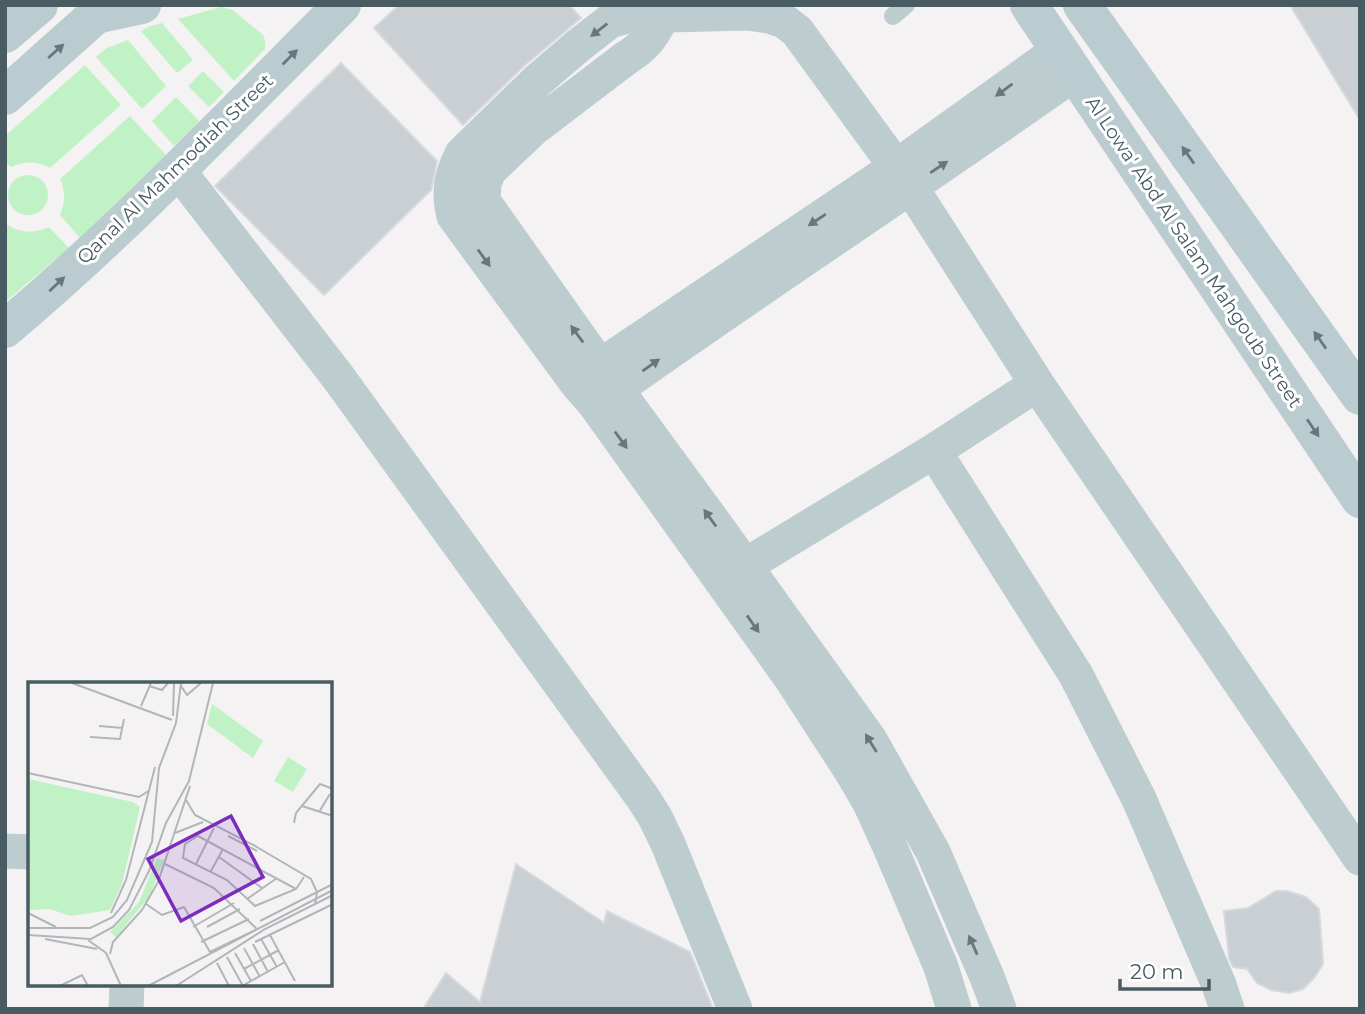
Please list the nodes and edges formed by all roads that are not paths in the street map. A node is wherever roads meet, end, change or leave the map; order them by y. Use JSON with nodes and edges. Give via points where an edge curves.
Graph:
{"nodes":[{"id":1,"x":39,"y":5,"type":"edge"},
{"id":2,"x":142,"y":5,"type":"edge"},
{"id":3,"x":342,"y":5,"type":"edge"},
{"id":4,"x":1029,"y":5,"type":"edge"},
{"id":5,"x":1082,"y":5,"type":"edge"},
{"id":6,"x":102,"y":10,"type":"edge"},
{"id":7,"x":5,"y":34,"type":"edge"},
{"id":8,"x":1067,"y":62,"type":"junction"},
{"id":9,"x":5,"y":96,"type":"edge"},
{"id":10,"x":177,"y":169,"type":"junction"},
{"id":11,"x":903,"y":177,"type":"junction"},
{"id":12,"x":5,"y":329,"type":"edge"},
{"id":13,"x":1037,"y":384,"type":"junction"},
{"id":14,"x":597,"y":385,"type":"junction"},
{"id":15,"x":1360,"y":396,"type":"edge"},
{"id":16,"x":934,"y":451,"type":"junction"},
{"id":17,"x":1360,"y":499,"type":"edge"},
{"id":18,"x":734,"y":573,"type":"junction"},
{"id":19,"x":5,"y":851,"type":"edge"},
{"id":20,"x":28,"y":852,"type":"edge"},
{"id":21,"x":1360,"y":858,"type":"edge"},
{"id":22,"x":127,"y":986,"type":"edge"},
{"id":23,"x":126,"y":1009,"type":"edge"},
{"id":24,"x":735,"y":1009,"type":"edge"},
{"id":25,"x":954,"y":1009,"type":"edge"},
{"id":26,"x":999,"y":1009,"type":"edge"},
{"id":27,"x":1227,"y":1009,"type":"edge"}],
"edges":[{"from":1,"to":7,"type":"street"},
{"from":2,"to":6,"type":"street"},
{"from":10,"to":3,"type":"street","name":"Qanal Al Mahmodiah Street","one_way":true},
{"from":4,"to":8,"type":"street","name":"Al Lowa' Abd Al Salam Mahgoub Street"},
{"from":15,"to":5,"type":"street","one_way":true},
{"from":9,"to":6,"type":"street","one_way":true},
{"from":8,"to":11,"type":"street"},
{"from":8,"to":17,"type":"street","name":"Al Lowa' Abd Al Salam Mahgoub Street","one_way":true},
{"from":12,"to":10,"type":"street","name":"Qanal Al Mahmodiah Street","one_way":true},
{"from":10,"to":24,"type":"street","via":[[338,377],[643,798],[668,845]]},
{"from":11,"to":13,"type":"street"},
{"from":11,"to":14,"type":"street"},
{"from":11,"to":14,"type":"street","via":[[797,31],[783,21],[747,13],[628,16],[610,21],[537,81],[463,154],[451,179],[450,196],[469,209]]},
{"from":13,"to":16,"type":"street"},
{"from":13,"to":21,"type":"street"},
{"from":14,"to":18,"type":"street"},
{"from":16,"to":18,"type":"street"},
{"from":16,"to":27,"type":"street","via":[[1076,675],[1139,799]]},
{"from":18,"to":25,"type":"street","one_way":true,"via":[[870,803],[941,967]]},
{"from":26,"to":18,"type":"street","one_way":true,"via":[[933,852],[870,740]]},
{"from":19,"to":20,"type":"street"},
{"from":22,"to":23,"type":"street"}]}
